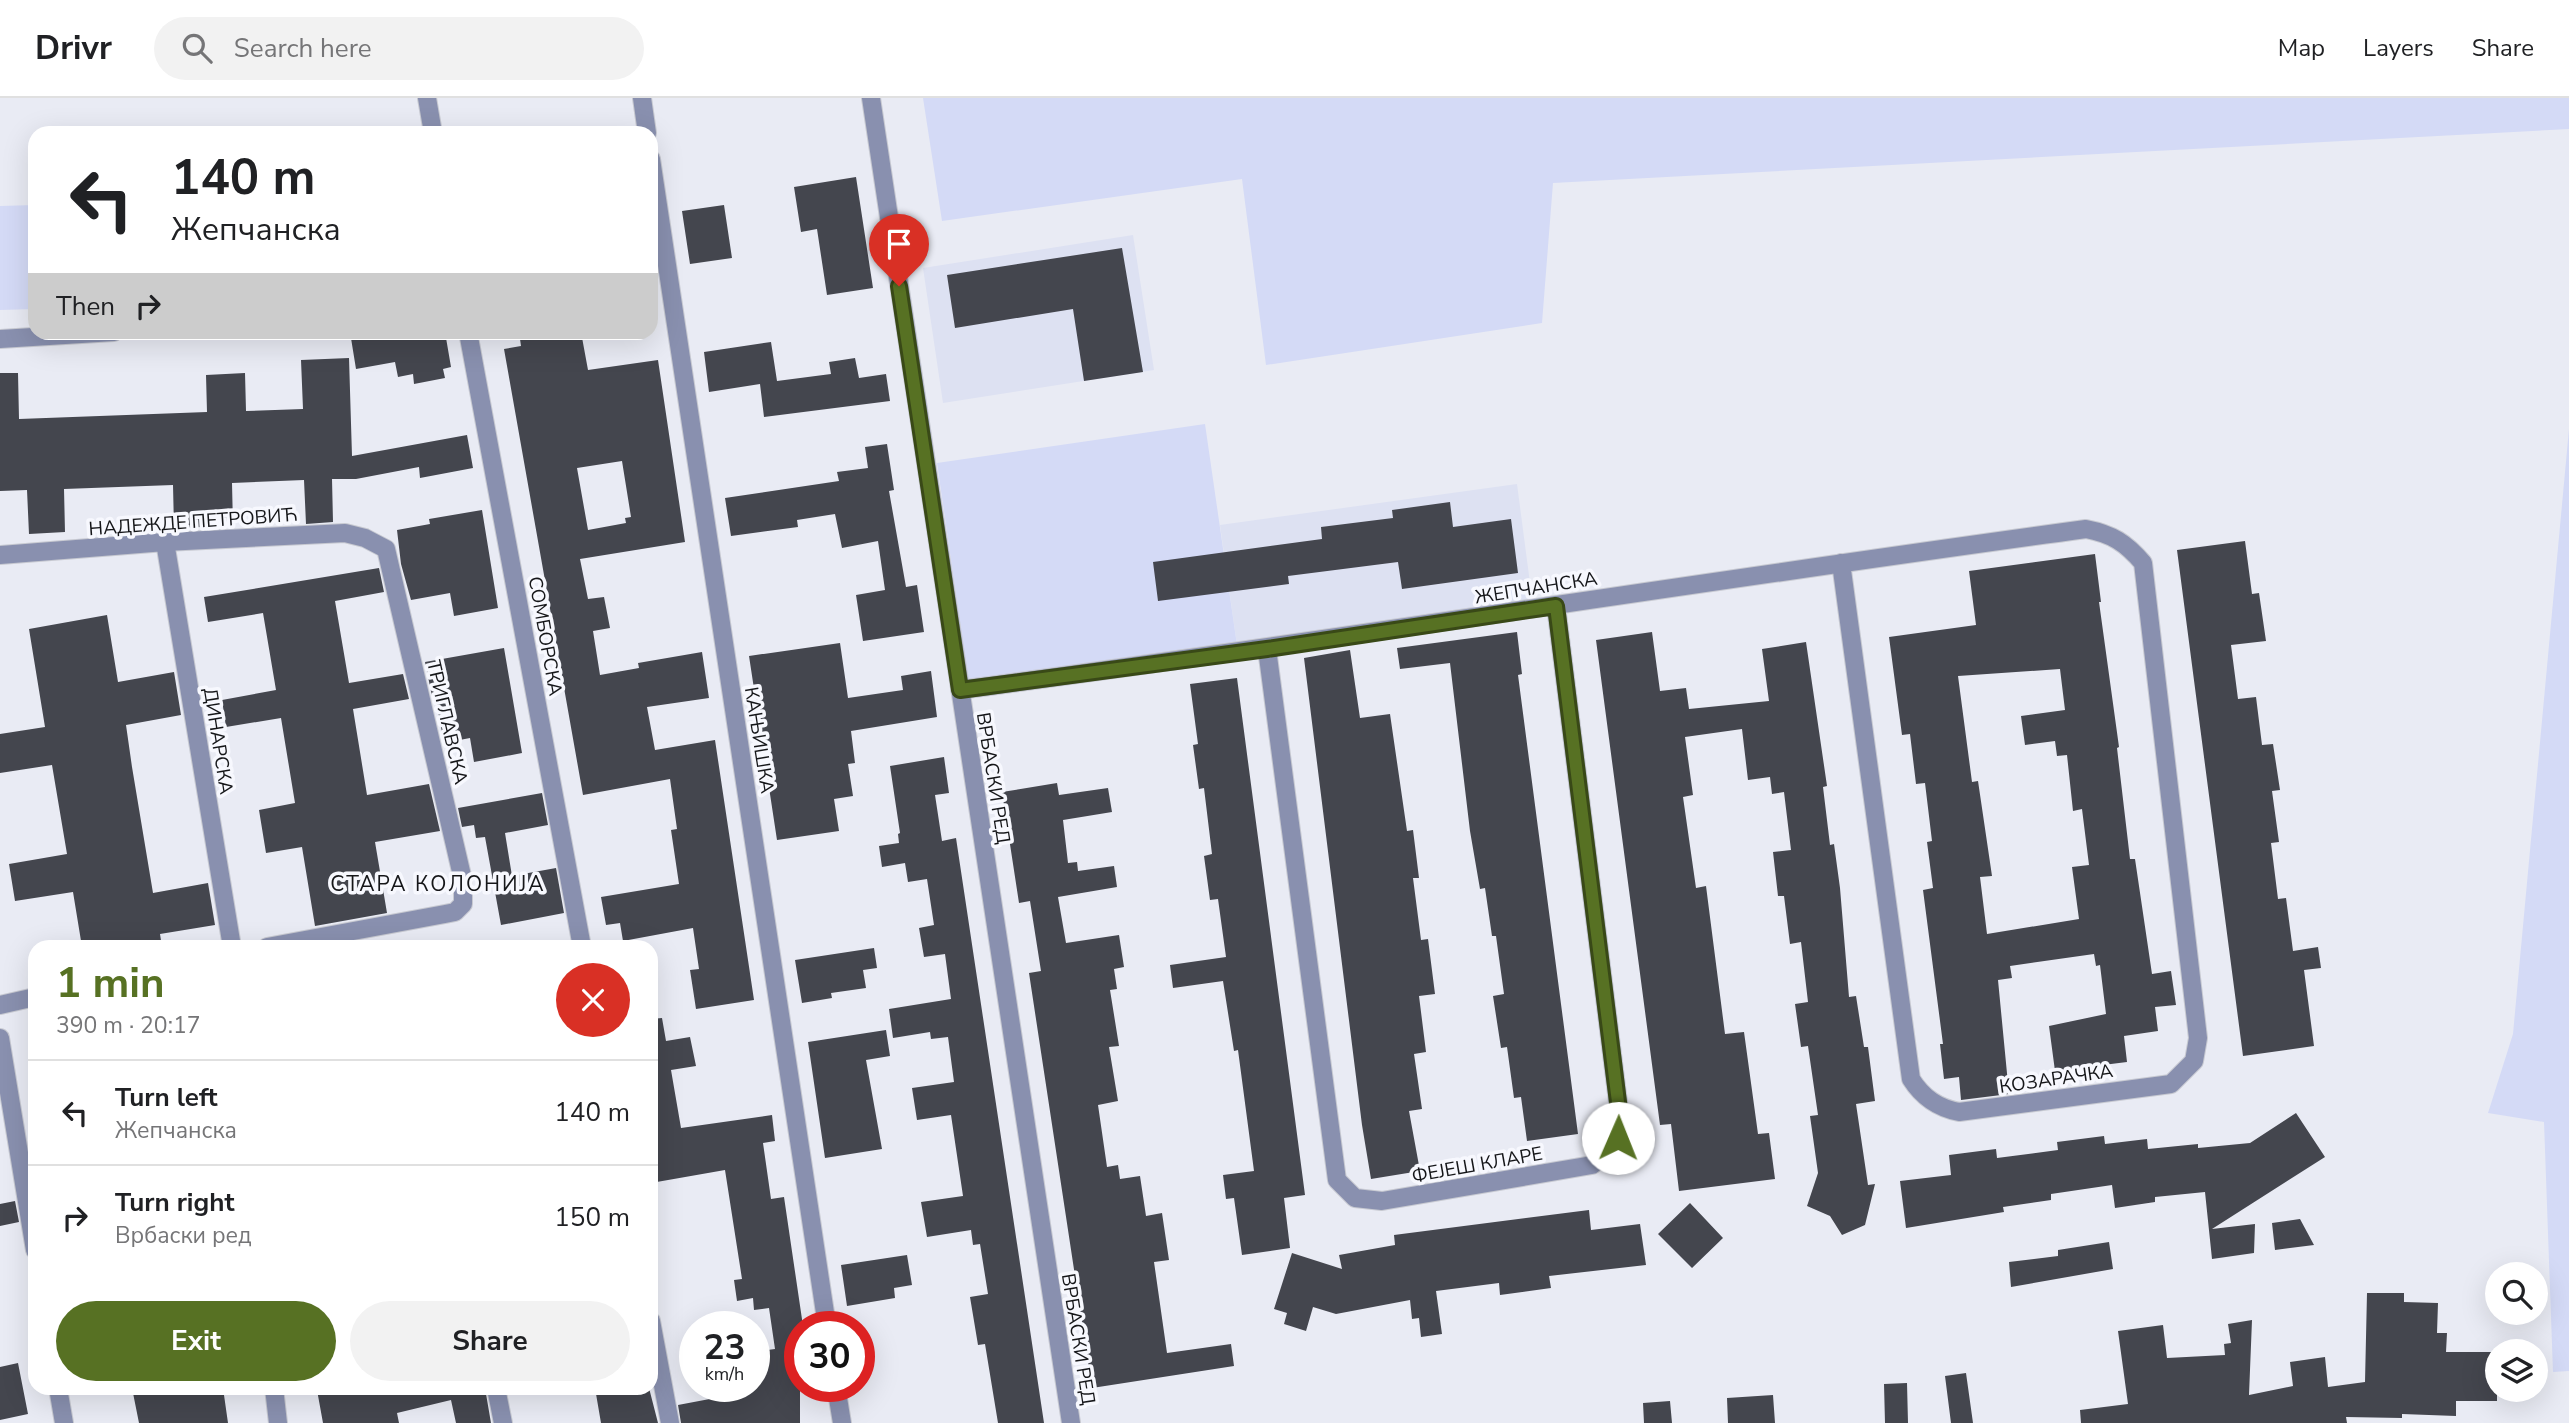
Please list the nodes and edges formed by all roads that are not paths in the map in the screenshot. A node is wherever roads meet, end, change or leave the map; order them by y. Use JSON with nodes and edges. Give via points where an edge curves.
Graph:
{"nodes":[{"id":1,"x":428,"y":98,"type":"edge"},
{"id":2,"x":642,"y":98,"type":"edge"},
{"id":3,"x":871,"y":98,"type":"edge"},
{"id":4,"x":432,"y":126,"type":"edge"},
{"id":5,"x":646,"y":126,"type":"edge"},
{"id":6,"x":658,"y":205,"type":"edge"},
{"id":7,"x":28,"y":337,"type":"edge"},
{"id":8,"x":0,"y":339,"type":"edge"},
{"id":9,"x":469,"y":340,"type":"edge"},
{"id":10,"x":2117,"y":538,"type":"joint"},
{"id":11,"x":165,"y":542,"type":"junction"},
{"id":12,"x":386,"y":549,"type":"joint"},
{"id":13,"x":0,"y":555,"type":"edge"},
{"id":14,"x":1841,"y":563,"type":"junction"},
{"id":15,"x":1556,"y":606,"type":"junction"},
{"id":16,"x":1267,"y":649,"type":"junction"},
{"id":17,"x":960,"y":690,"type":"junction"},
{"id":18,"x":231,"y":940,"type":"edge"},
{"id":19,"x":306,"y":940,"type":"edge"},
{"id":20,"x":581,"y":940,"type":"edge"},
{"id":21,"x":28,"y":999,"type":"edge"},
{"id":22,"x":0,"y":1005,"type":"edge"},
{"id":23,"x":0,"y":1038,"type":"edge"},
{"id":24,"x":28,"y":1191,"type":"edge"},
{"id":25,"x":825,"y":1311,"type":"edge"},
{"id":26,"x":658,"y":1359,"type":"edge"},
{"id":27,"x":59,"y":1395,"type":"edge"},
{"id":28,"x":275,"y":1395,"type":"edge"},
{"id":29,"x":497,"y":1395,"type":"edge"},
{"id":30,"x":839,"y":1402,"type":"edge"},
{"id":31,"x":64,"y":1423,"type":"edge"},
{"id":32,"x":278,"y":1423,"type":"edge"},
{"id":33,"x":503,"y":1423,"type":"edge"},
{"id":34,"x":670,"y":1423,"type":"edge"},
{"id":35,"x":842,"y":1423,"type":"edge"},
{"id":36,"x":1071,"y":1423,"type":"edge"}],
"edges":[{"from":1,"to":4,"type":"street"},
{"from":2,"to":5,"type":"street"},
{"from":3,"to":17,"type":"street","name":"ВРБАСКИ РЕД"},
{"from":6,"to":25,"type":"street","name":"КАЊИШКА"},
{"from":7,"to":8,"type":"street"},
{"from":9,"to":20,"type":"street","name":"СОМБОРСКА"},
{"from":10,"to":14,"type":"street","name":"ЖЕПЧАНСКА","via":[[2086,529]]},
{"from":10,"to":14,"type":"street","name":"КОЗАРАЧКА","via":[[2143,563],[2197,1052],[2171,1084],[1959,1112],[1927,1099],[1911,1079]]},
{"from":11,"to":12,"type":"street","name":"НАДЕЖДЕ ПЕТРОВИЋ","via":[[345,533]]},
{"from":11,"to":13,"type":"street","name":"НАДЕЖДЕ ПЕТРОВИЋ"},
{"from":11,"to":18,"type":"street","name":"ДИНАРСКА"},
{"from":12,"to":19,"type":"street","name":"ТРИГЛАВСКА","via":[[463,880],[463,904],[445,915]]},
{"from":14,"to":15,"type":"street","name":"ЖЕПЧАНСКА"},
{"from":15,"to":16,"type":"street","name":"ЖЕПЧАНСКА"},
{"from":15,"to":16,"type":"street","name":"ФЕЈЕШ КЛАРЕ","via":[[1621,1126],[1614,1146],[1592,1165],[1382,1201],[1355,1198],[1337,1181]]},
{"from":16,"to":17,"type":"street","name":"ЖЕПЧАНСКА"},
{"from":17,"to":36,"type":"street","name":"ВРБАСКИ РЕД"},
{"from":21,"to":22,"type":"street"},
{"from":23,"to":24,"type":"street"},
{"from":26,"to":34,"type":"street"},
{"from":27,"to":31,"type":"street"},
{"from":28,"to":32,"type":"street"},
{"from":29,"to":33,"type":"street"},
{"from":30,"to":35,"type":"street"}]}
